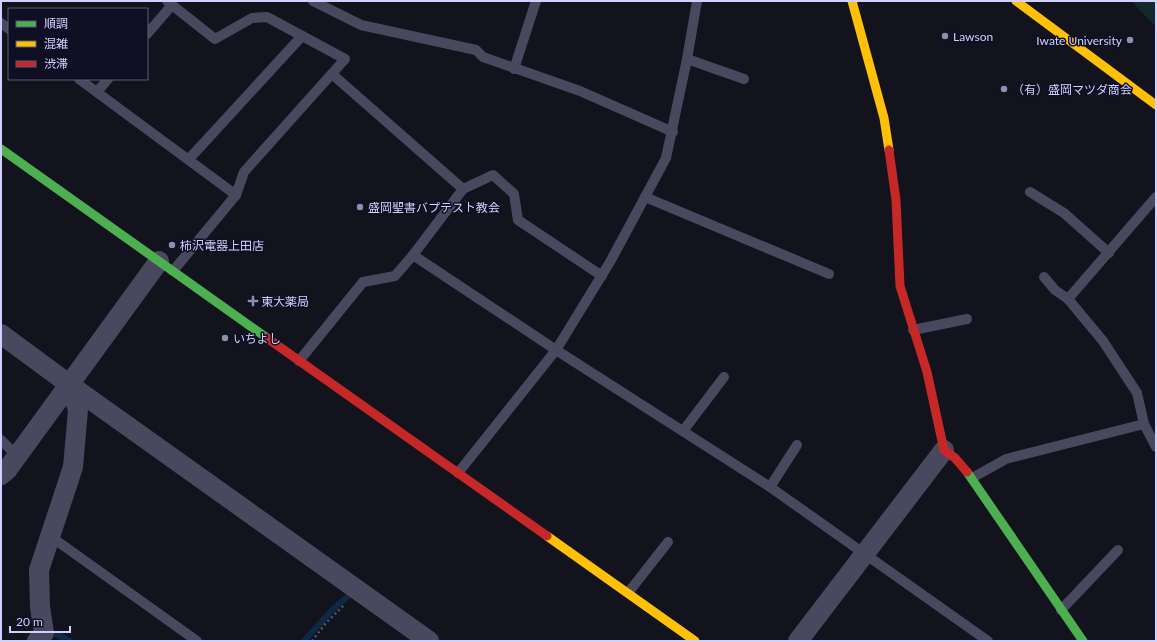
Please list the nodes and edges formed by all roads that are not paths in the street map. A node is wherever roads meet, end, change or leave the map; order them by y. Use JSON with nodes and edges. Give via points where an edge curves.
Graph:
{"nodes":[{"id":1,"x":313,"y":1,"type":"edge"},
{"id":2,"x":536,"y":1,"type":"edge"},
{"id":3,"x":697,"y":1,"type":"edge"},
{"id":4,"x":852,"y":1,"type":"edge"},
{"id":5,"x":1016,"y":1,"type":"edge"},
{"id":6,"x":169,"y":3,"type":"edge"},
{"id":7,"x":148,"y":33,"type":"edge"},
{"id":8,"x":302,"y":36,"type":"junction"},
{"id":9,"x":687,"y":59,"type":"junction"},
{"id":10,"x":514,"y":69,"type":"junction"},
{"id":11,"x":332,"y":74,"type":"junction"},
{"id":12,"x":744,"y":79,"type":"dead end"},
{"id":13,"x":80,"y":80,"type":"edge"},
{"id":14,"x":107,"y":80,"type":"edge"},
{"id":15,"x":97,"y":92,"type":"junction"},
{"id":16,"x":1156,"y":105,"type":"edge"},
{"id":17,"x":673,"y":132,"type":"junction"},
{"id":18,"x":1,"y":149,"type":"edge"},
{"id":19,"x":189,"y":159,"type":"junction"},
{"id":20,"x":463,"y":189,"type":"junction"},
{"id":21,"x":1030,"y":192,"type":"dead end"},
{"id":22,"x":236,"y":195,"type":"junction"},
{"id":23,"x":645,"y":197,"type":"junction"},
{"id":24,"x":1156,"y":197,"type":"edge"},
{"id":25,"x":1109,"y":253,"type":"junction"},
{"id":26,"x":413,"y":255,"type":"junction"},
{"id":27,"x":166,"y":266,"type":"junction"},
{"id":28,"x":829,"y":274,"type":"dead end"},
{"id":29,"x":602,"y":276,"type":"junction"},
{"id":30,"x":1044,"y":277,"type":"dead end"},
{"id":31,"x":1068,"y":299,"type":"junction"},
{"id":32,"x":967,"y":319,"type":"dead end"},
{"id":33,"x":914,"y":330,"type":"junction"},
{"id":34,"x":1,"y":334,"type":"edge"},
{"id":35,"x":556,"y":350,"type":"junction"},
{"id":36,"x":300,"y":361,"type":"junction"},
{"id":37,"x":724,"y":377,"type":"dead end"},
{"id":38,"x":70,"y":385,"type":"junction"},
{"id":39,"x":1144,"y":424,"type":"junction"},
{"id":40,"x":683,"y":431,"type":"junction"},
{"id":41,"x":1,"y":440,"type":"edge"},
{"id":42,"x":797,"y":445,"type":"dead end"},
{"id":43,"x":1156,"y":447,"type":"edge"},
{"id":44,"x":944,"y":450,"type":"junction"},
{"id":45,"x":17,"y":456,"type":"junction"},
{"id":46,"x":458,"y":473,"type":"junction"},
{"id":47,"x":1,"y":475,"type":"edge"},
{"id":48,"x":972,"y":478,"type":"junction"},
{"id":49,"x":770,"y":487,"type":"junction"},
{"id":50,"x":50,"y":536,"type":"junction"},
{"id":51,"x":668,"y":542,"type":"dead end"},
{"id":52,"x":1118,"y":550,"type":"dead end"},
{"id":53,"x":864,"y":554,"type":"junction"},
{"id":54,"x":628,"y":593,"type":"junction"},
{"id":55,"x":1061,"y":610,"type":"junction"},
{"id":56,"x":37,"y":641,"type":"edge"},
{"id":57,"x":197,"y":641,"type":"edge"},
{"id":58,"x":429,"y":641,"type":"edge"},
{"id":59,"x":695,"y":641,"type":"edge"},
{"id":60,"x":798,"y":641,"type":"edge"},
{"id":61,"x":988,"y":641,"type":"edge"},
{"id":62,"x":1083,"y":641,"type":"edge"}],
"edges":[{"from":1,"to":10,"type":"lane","via":[[361,25],[476,50],[483,57]]},
{"from":2,"to":10,"type":"lane"},
{"from":3,"to":9,"type":"lane"},
{"from":4,"to":33,"type":"street","via":[[884,118],[896,200],[900,286]]},
{"from":5,"to":16,"type":"street"},
{"from":6,"to":7,"type":"lane"},
{"from":6,"to":8,"type":"lane","via":[[215,39],[252,18],[267,17]]},
{"from":8,"to":11,"type":"lane","via":[[345,59]]},
{"from":8,"to":19,"type":"lane"},
{"from":9,"to":12,"type":"lane"},
{"from":9,"to":17,"type":"lane"},
{"from":10,"to":17,"type":"lane","via":[[580,91]]},
{"from":11,"to":20,"type":"lane"},
{"from":11,"to":22,"type":"lane","via":[[244,172]]},
{"from":13,"to":15,"type":"lane"},
{"from":14,"to":15,"type":"lane"},
{"from":15,"to":19,"type":"lane"},
{"from":17,"to":23,"type":"lane","via":[[666,158]]},
{"from":18,"to":27,"type":"street"},
{"from":19,"to":22,"type":"lane"},
{"from":20,"to":26,"type":"lane"},
{"from":20,"to":29,"type":"lane","via":[[493,175],[514,194],[518,220]]},
{"from":21,"to":25,"type":"lane","via":[[1064,213]]},
{"from":22,"to":27,"type":"lane"},
{"from":23,"to":28,"type":"lane"},
{"from":23,"to":29,"type":"lane"},
{"from":24,"to":25,"type":"lane"},
{"from":25,"to":31,"type":"lane"},
{"from":26,"to":35,"type":"lane"},
{"from":26,"to":36,"type":"lane","via":[[395,276],[363,282]]},
{"from":27,"to":36,"type":"street"},
{"from":27,"to":38,"type":"street"},
{"from":29,"to":35,"type":"lane"},
{"from":30,"to":31,"type":"lane","via":[[1055,290]]},
{"from":31,"to":39,"type":"lane","via":[[1103,341],[1137,393]]},
{"from":32,"to":33,"type":"lane"},
{"from":33,"to":44,"type":"street","via":[[927,372]]},
{"from":34,"to":38,"type":"street"},
{"from":35,"to":40,"type":"lane"},
{"from":35,"to":46,"type":"lane"},
{"from":36,"to":46,"type":"street"},
{"from":37,"to":40,"type":"lane"},
{"from":38,"to":45,"type":"street"},
{"from":38,"to":50,"type":"street","via":[[78,410],[73,467]]},
{"from":38,"to":58,"type":"street"},
{"from":39,"to":43,"type":"lane"},
{"from":39,"to":48,"type":"lane","via":[[1006,459]]},
{"from":40,"to":49,"type":"lane"},
{"from":41,"to":45,"type":"lane"},
{"from":42,"to":49,"type":"lane"},
{"from":44,"to":48,"type":"street","via":[[955,458]]},
{"from":44,"to":53,"type":"street"},
{"from":45,"to":47,"type":"street"},
{"from":46,"to":54,"type":"street"},
{"from":48,"to":55,"type":"street"},
{"from":49,"to":53,"type":"lane"},
{"from":50,"to":56,"type":"street","via":[[39,570],[44,633]]},
{"from":50,"to":57,"type":"lane"},
{"from":51,"to":54,"type":"lane"},
{"from":52,"to":55,"type":"lane"},
{"from":53,"to":60,"type":"street"},
{"from":53,"to":61,"type":"lane"},
{"from":54,"to":59,"type":"street"},
{"from":55,"to":62,"type":"street"}]}
